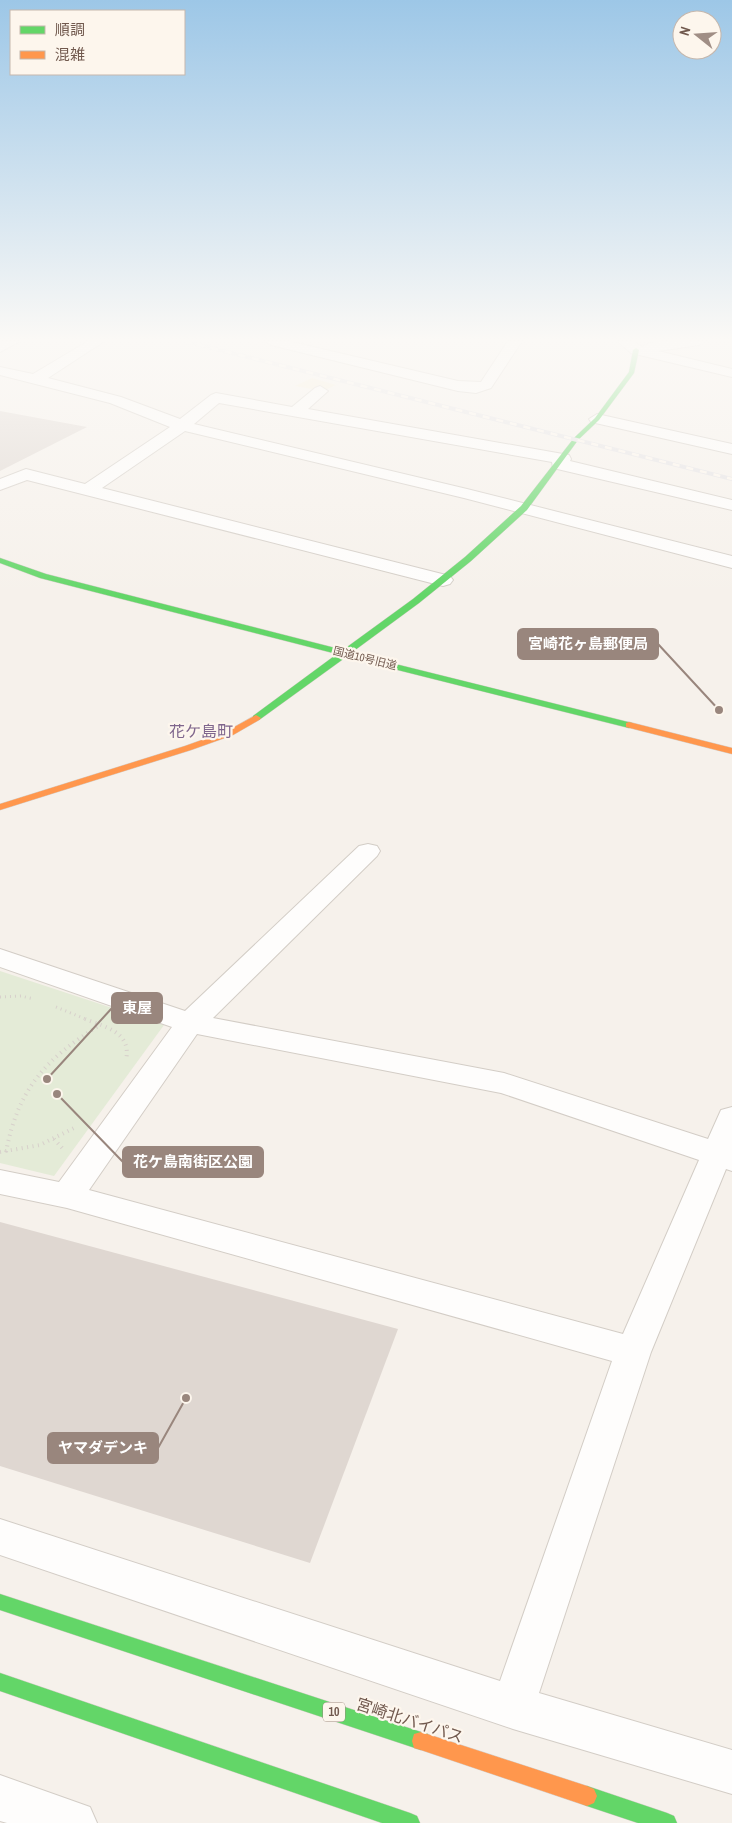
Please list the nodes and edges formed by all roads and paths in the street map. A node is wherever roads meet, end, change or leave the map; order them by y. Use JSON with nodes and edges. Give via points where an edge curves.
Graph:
{"nodes":[{"id":1,"x":182,"y":426,"type":"joint"},
{"id":2,"x":371,"y":426,"type":"edge"},
{"id":3,"x":590,"y":426,"type":"edge"},
{"id":4,"x":630,"y":426,"type":"edge"},
{"id":5,"x":732,"y":449,"type":"edge"},
{"id":6,"x":561,"y":461,"type":"junction"},
{"id":7,"x":0,"y":485,"type":"edge"},
{"id":8,"x":89,"y":489,"type":"junction"},
{"id":9,"x":732,"y":505,"type":"edge"},
{"id":10,"x":524,"y":508,"type":"junction"},
{"id":11,"x":0,"y":560,"type":"edge"},
{"id":12,"x":732,"y":562,"type":"edge"},
{"id":13,"x":442,"y":580,"type":"junction"},
{"id":14,"x":346,"y":653,"type":"junction"},
{"id":15,"x":732,"y":751,"type":"edge"},
{"id":16,"x":0,"y":807,"type":"edge"},
{"id":17,"x":368,"y":851,"type":"dead end"},
{"id":18,"x":0,"y":958,"type":"edge"},
{"id":19,"x":0,"y":997,"type":"edge"},
{"id":20,"x":39,"y":1000,"type":"dead end"},
{"id":21,"x":47,"y":1003,"type":"dead end"},
{"id":22,"x":190,"y":1023,"type":"junction"},
{"id":23,"x":100,"y":1024,"type":"junction"},
{"id":24,"x":122,"y":1066,"type":"dead end"},
{"id":25,"x":732,"y":1118,"type":"edge"},
{"id":26,"x":81,"y":1124,"type":"dead end"},
{"id":27,"x":0,"y":1152,"type":"edge"},
{"id":28,"x":724,"y":1157,"type":"edge"},
{"id":29,"x":3,"y":1167,"type":"edge"},
{"id":30,"x":67,"y":1196,"type":"junction"},
{"id":31,"x":633,"y":1352,"type":"junction"},
{"id":32,"x":0,"y":1537,"type":"edge"},
{"id":33,"x":0,"y":1602,"type":"edge"},
{"id":34,"x":0,"y":1682,"type":"edge"},
{"id":35,"x":512,"y":1707,"type":"junction"},
{"id":36,"x":732,"y":1772,"type":"edge"},
{"id":37,"x":0,"y":1798,"type":"edge"},
{"id":38,"x":74,"y":1823,"type":"edge"},
{"id":39,"x":410,"y":1823,"type":"edge"},
{"id":40,"x":668,"y":1823,"type":"edge"}],
"edges":[{"from":1,"to":8,"type":"street"},
{"from":1,"to":10,"type":"street"},
{"from":2,"to":6,"type":"street"},
{"from":3,"to":6,"type":"main road","via":[[576,439]]},
{"from":4,"to":5,"type":"street"},
{"from":6,"to":9,"type":"street"},
{"from":6,"to":10,"type":"main road"},
{"from":7,"to":8,"type":"street","via":[[26,474]]},
{"from":8,"to":13,"type":"street"},
{"from":10,"to":12,"type":"street"},
{"from":10,"to":13,"type":"main road"},
{"from":11,"to":14,"type":"main road","name":"国道10号旧道","via":[[70,584]]},
{"from":13,"to":14,"type":"main road"},
{"from":14,"to":15,"type":"main road","name":"国道10号旧道"},
{"from":14,"to":16,"type":"main road","via":[[263,714],[230,733]]},
{"from":17,"to":22,"type":"street"},
{"from":18,"to":22,"type":"street"},
{"from":19,"to":20,"type":"path","via":[[21,996]]},
{"from":21,"to":23,"type":"path"},
{"from":22,"to":28,"type":"street","via":[[504,1083]]},
{"from":22,"to":30,"type":"street"},
{"from":23,"to":24,"type":"path","via":[[124,1036],[127,1059]]},
{"from":23,"to":29,"type":"path","via":[[75,1039],[36,1074],[24,1092],[14,1119]]},
{"from":25,"to":28,"type":"street"},
{"from":26,"to":29,"type":"path"},
{"from":27,"to":29,"type":"path"},
{"from":28,"to":31,"type":"street"},
{"from":29,"to":30,"type":"street"},
{"from":30,"to":31,"type":"street"},
{"from":31,"to":35,"type":"street"},
{"from":32,"to":35,"type":"street"},
{"from":33,"to":40,"type":"main road","name":"宮崎北バイパス","number":"10"},
{"from":34,"to":39,"type":"main road"},
{"from":35,"to":36,"type":"street"},
{"from":37,"to":38,"type":"street"}]}
